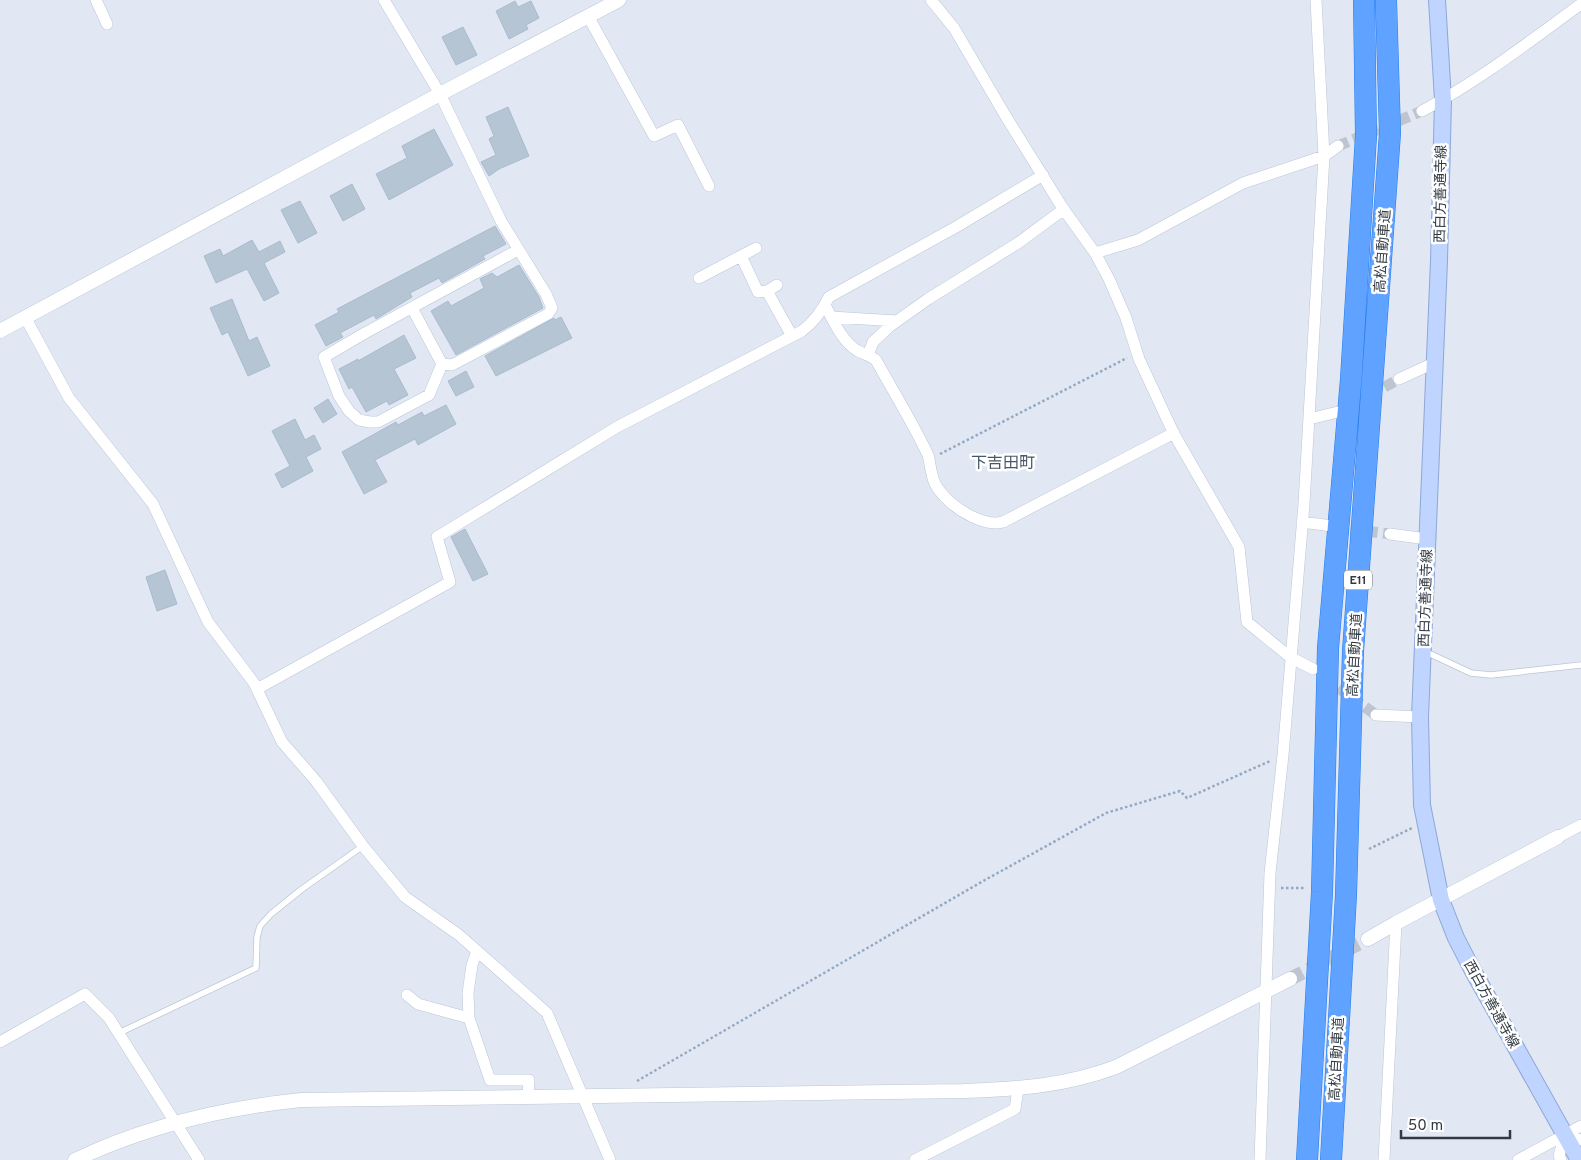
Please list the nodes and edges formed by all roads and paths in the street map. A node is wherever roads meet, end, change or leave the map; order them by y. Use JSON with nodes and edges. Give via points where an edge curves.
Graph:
{"nodes":[{"id":1,"x":96,"y":0,"type":"edge"},
{"id":2,"x":384,"y":0,"type":"edge"},
{"id":3,"x":619,"y":0,"type":"edge"},
{"id":4,"x":931,"y":0,"type":"edge"},
{"id":5,"x":1316,"y":0,"type":"edge"},
{"id":6,"x":1364,"y":0,"type":"edge"},
{"id":7,"x":1386,"y":0,"type":"edge"},
{"id":8,"x":1437,"y":0,"type":"edge"},
{"id":9,"x":1581,"y":4,"type":"edge"},
{"id":10,"x":588,"y":16,"type":"junction"},
{"id":11,"x":107,"y":24,"type":"dead end"},
{"id":12,"x":440,"y":94,"type":"junction"},
{"id":13,"x":1443,"y":100,"type":"junction"},
{"id":14,"x":1422,"y":111,"type":"tunnel mouth"},
{"id":15,"x":1338,"y":146,"type":"tunnel mouth"},
{"id":16,"x":1324,"y":156,"type":"junction"},
{"id":17,"x":1043,"y":175,"type":"junction"},
{"id":18,"x":709,"y":186,"type":"dead end"},
{"id":19,"x":1064,"y":209,"type":"junction"},
{"id":20,"x":756,"y":248,"type":"dead end"},
{"id":21,"x":518,"y":250,"type":"junction"},
{"id":22,"x":1095,"y":252,"type":"junction"},
{"id":23,"x":741,"y":256,"type":"junction"},
{"id":24,"x":699,"y":278,"type":"dead end"},
{"id":25,"x":825,"y":305,"type":"junction"},
{"id":26,"x":412,"y":308,"type":"junction"},
{"id":27,"x":831,"y":316,"type":"junction"},
{"id":28,"x":25,"y":317,"type":"junction"},
{"id":29,"x":897,"y":320,"type":"junction"},
{"id":30,"x":0,"y":331,"type":"edge"},
{"id":31,"x":792,"y":336,"type":"junction"},
{"id":32,"x":1137,"y":353,"type":"junction"},
{"id":33,"x":868,"y":355,"type":"junction"},
{"id":34,"x":1434,"y":363,"type":"junction"},
{"id":35,"x":442,"y":364,"type":"junction"},
{"id":36,"x":1399,"y":379,"type":"tunnel mouth"},
{"id":37,"x":1338,"y":412,"type":"dead end"},
{"id":38,"x":1309,"y":419,"type":"junction"},
{"id":39,"x":1174,"y":433,"type":"junction"},
{"id":40,"x":929,"y":460,"type":"junction"},
{"id":41,"x":1302,"y":522,"type":"junction"},
{"id":42,"x":1332,"y":526,"type":"tunnel mouth"},
{"id":43,"x":1390,"y":534,"type":"tunnel mouth"},
{"id":44,"x":1428,"y":540,"type":"junction"},
{"id":45,"x":1423,"y":651,"type":"junction"},
{"id":46,"x":1290,"y":658,"type":"junction"},
{"id":47,"x":1581,"y":665,"type":"edge"},
{"id":48,"x":1313,"y":669,"type":"dead end"},
{"id":49,"x":257,"y":689,"type":"junction"},
{"id":50,"x":1376,"y":716,"type":"tunnel mouth"},
{"id":51,"x":1420,"y":717,"type":"junction"},
{"id":52,"x":1283,"y":755,"type":"junction"},
{"id":53,"x":1425,"y":822,"type":"junction"},
{"id":54,"x":1581,"y":825,"type":"edge"},
{"id":55,"x":1558,"y":837,"type":"joint"},
{"id":56,"x":363,"y":846,"type":"junction"},
{"id":57,"x":1369,"y":849,"type":"dead end"},
{"id":58,"x":1270,"y":888,"type":"junction"},
{"id":59,"x":1305,"y":888,"type":"dead end"},
{"id":60,"x":1440,"y":900,"type":"junction"},
{"id":61,"x":1396,"y":923,"type":"junction"},
{"id":62,"x":1368,"y":939,"type":"tunnel mouth"},
{"id":63,"x":477,"y":951,"type":"junction"},
{"id":64,"x":1290,"y":979,"type":"tunnel mouth"},
{"id":65,"x":1265,"y":991,"type":"junction"},
{"id":66,"x":407,"y":995,"type":"dead end"},
{"id":67,"x":469,"y":1018,"type":"junction"},
{"id":68,"x":119,"y":1033,"type":"junction"},
{"id":69,"x":0,"y":1042,"type":"edge"},
{"id":70,"x":633,"y":1083,"type":"dead end"},
{"id":71,"x":1018,"y":1089,"type":"junction"},
{"id":72,"x":582,"y":1095,"type":"junction"},
{"id":73,"x":528,"y":1096,"type":"junction"},
{"id":74,"x":175,"y":1123,"type":"junction"},
{"id":75,"x":1581,"y":1126,"type":"edge"},
{"id":76,"x":1565,"y":1134,"type":"junction"},
{"id":77,"x":1581,"y":1140,"type":"edge"},
{"id":78,"x":75,"y":1160,"type":"edge"},
{"id":79,"x":199,"y":1160,"type":"edge"},
{"id":80,"x":610,"y":1160,"type":"edge"},
{"id":81,"x":915,"y":1160,"type":"edge"},
{"id":82,"x":1260,"y":1160,"type":"edge"},
{"id":83,"x":1306,"y":1160,"type":"edge"},
{"id":84,"x":1330,"y":1160,"type":"edge"},
{"id":85,"x":1384,"y":1160,"type":"edge"},
{"id":86,"x":1518,"y":1160,"type":"edge"},
{"id":87,"x":1561,"y":1160,"type":"edge"},
{"id":88,"x":1580,"y":1160,"type":"edge"}],
"edges":[{"from":1,"to":11,"type":"street"},
{"from":2,"to":12,"type":"street"},
{"from":3,"to":10,"type":"street"},
{"from":4,"to":17,"type":"street","via":[[954,28]]},
{"from":5,"to":16,"type":"street"},
{"from":6,"to":83,"type":"highway","name":"高松自動車道","number":"E11","via":[[1366,136],[1351,379],[1328,648],[1322,892]]},
{"from":7,"to":84,"type":"highway","name":"高松自動車道","number":"E11","via":[[1390,133],[1353,651],[1346,895]]},
{"from":8,"to":13,"type":"main road","name":"西白方善通寺線"},
{"from":9,"to":13,"type":"street"},
{"from":10,"to":12,"type":"street"},
{"from":10,"to":18,"type":"street","via":[[654,136],[678,125]]},
{"from":12,"to":21,"type":"street"},
{"from":12,"to":28,"type":"street"},
{"from":13,"to":14,"type":"street"},
{"from":13,"to":34,"type":"main road","name":"西白方善通寺線"},
{"from":15,"to":16,"type":"street"},
{"from":16,"to":22,"type":"street","via":[[1243,183],[1138,240]]},
{"from":16,"to":38,"type":"street"},
{"from":17,"to":19,"type":"street"},
{"from":17,"to":25,"type":"street","via":[[829,297]]},
{"from":19,"to":22,"type":"street"},
{"from":19,"to":29,"type":"street","via":[[1018,243]]},
{"from":20,"to":23,"type":"street"},
{"from":21,"to":26,"type":"street"},
{"from":21,"to":35,"type":"street","via":[[546,294],[552,308],[548,314],[452,365]]},
{"from":22,"to":32,"type":"street","via":[[1126,318]]},
{"from":23,"to":24,"type":"street"},
{"from":23,"to":31,"type":"street","via":[[758,292],[772,288]]},
{"from":25,"to":27,"type":"street"},
{"from":25,"to":31,"type":"street","via":[[814,322]]},
{"from":26,"to":35,"type":"street"},
{"from":26,"to":35,"type":"street","via":[[324,357],[339,396],[358,420],[378,422],[429,395]]},
{"from":27,"to":29,"type":"street"},
{"from":27,"to":33,"type":"street","via":[[850,344]]},
{"from":28,"to":30,"type":"street"},
{"from":28,"to":49,"type":"street","via":[[69,398],[153,504],[208,622]]},
{"from":29,"to":33,"type":"street","via":[[873,342]]},
{"from":31,"to":49,"type":"street","via":[[617,427],[437,538],[450,582]]},
{"from":32,"to":39,"type":"street"},
{"from":32,"to":40,"type":"path"},
{"from":33,"to":40,"type":"street","via":[[876,360]]},
{"from":34,"to":36,"type":"street"},
{"from":34,"to":44,"type":"main road","name":"西白方善通寺線"},
{"from":37,"to":38,"type":"street"},
{"from":38,"to":41,"type":"street"},
{"from":39,"to":40,"type":"street","via":[[995,524],[985,523],[945,497],[932,477]]},
{"from":39,"to":46,"type":"street","via":[[1240,547],[1247,622]]},
{"from":41,"to":42,"type":"street"},
{"from":41,"to":46,"type":"street"},
{"from":43,"to":44,"type":"street"},
{"from":44,"to":45,"type":"main road","name":"西白方善通寺線"},
{"from":45,"to":47,"type":"lane","via":[[1471,673]]},
{"from":45,"to":51,"type":"main road","name":"西白方善通寺線"},
{"from":46,"to":48,"type":"street"},
{"from":46,"to":52,"type":"street"},
{"from":49,"to":56,"type":"street","via":[[282,742],[316,781]]},
{"from":50,"to":51,"type":"street"},
{"from":51,"to":53,"type":"main road","name":"西白方善通寺線"},
{"from":52,"to":58,"type":"street"},
{"from":52,"to":70,"type":"path","via":[[1186,798],[1180,790],[1106,813]]},
{"from":53,"to":57,"type":"path"},
{"from":53,"to":60,"type":"main road","name":"西白方善通寺線"},
{"from":54,"to":55,"type":"street"},
{"from":55,"to":60,"type":"street"},
{"from":56,"to":63,"type":"street","via":[[405,897]]},
{"from":56,"to":68,"type":"lane","via":[[302,889],[260,926],[256,937],[256,968]]},
{"from":58,"to":59,"type":"path"},
{"from":58,"to":65,"type":"street"},
{"from":60,"to":61,"type":"street"},
{"from":60,"to":76,"type":"main road","name":"西白方善通寺線","via":[[1473,971]]},
{"from":61,"to":62,"type":"street"},
{"from":61,"to":85,"type":"street"},
{"from":63,"to":67,"type":"street","via":[[468,993]]},
{"from":63,"to":72,"type":"street","via":[[547,1014]]},
{"from":64,"to":65,"type":"street"},
{"from":65,"to":71,"type":"street","via":[[1116,1068],[1091,1077]]},
{"from":65,"to":82,"type":"street"},
{"from":66,"to":67,"type":"street","via":[[418,1004]]},
{"from":67,"to":73,"type":"street","via":[[490,1080],[529,1080]]},
{"from":68,"to":69,"type":"street","via":[[85,994]]},
{"from":68,"to":74,"type":"street"},
{"from":71,"to":72,"type":"street"},
{"from":71,"to":81,"type":"street","via":[[1015,1109]]},
{"from":72,"to":73,"type":"street"},
{"from":72,"to":80,"type":"street"},
{"from":73,"to":74,"type":"street","via":[[301,1100],[234,1109]]},
{"from":74,"to":78,"type":"street"},
{"from":74,"to":79,"type":"street"},
{"from":75,"to":76,"type":"street"},
{"from":76,"to":77,"type":"street"},
{"from":76,"to":86,"type":"street"},
{"from":76,"to":87,"type":"street","via":[[1559,1156]]},
{"from":76,"to":88,"type":"main road","name":"西白方善通寺線"}]}
